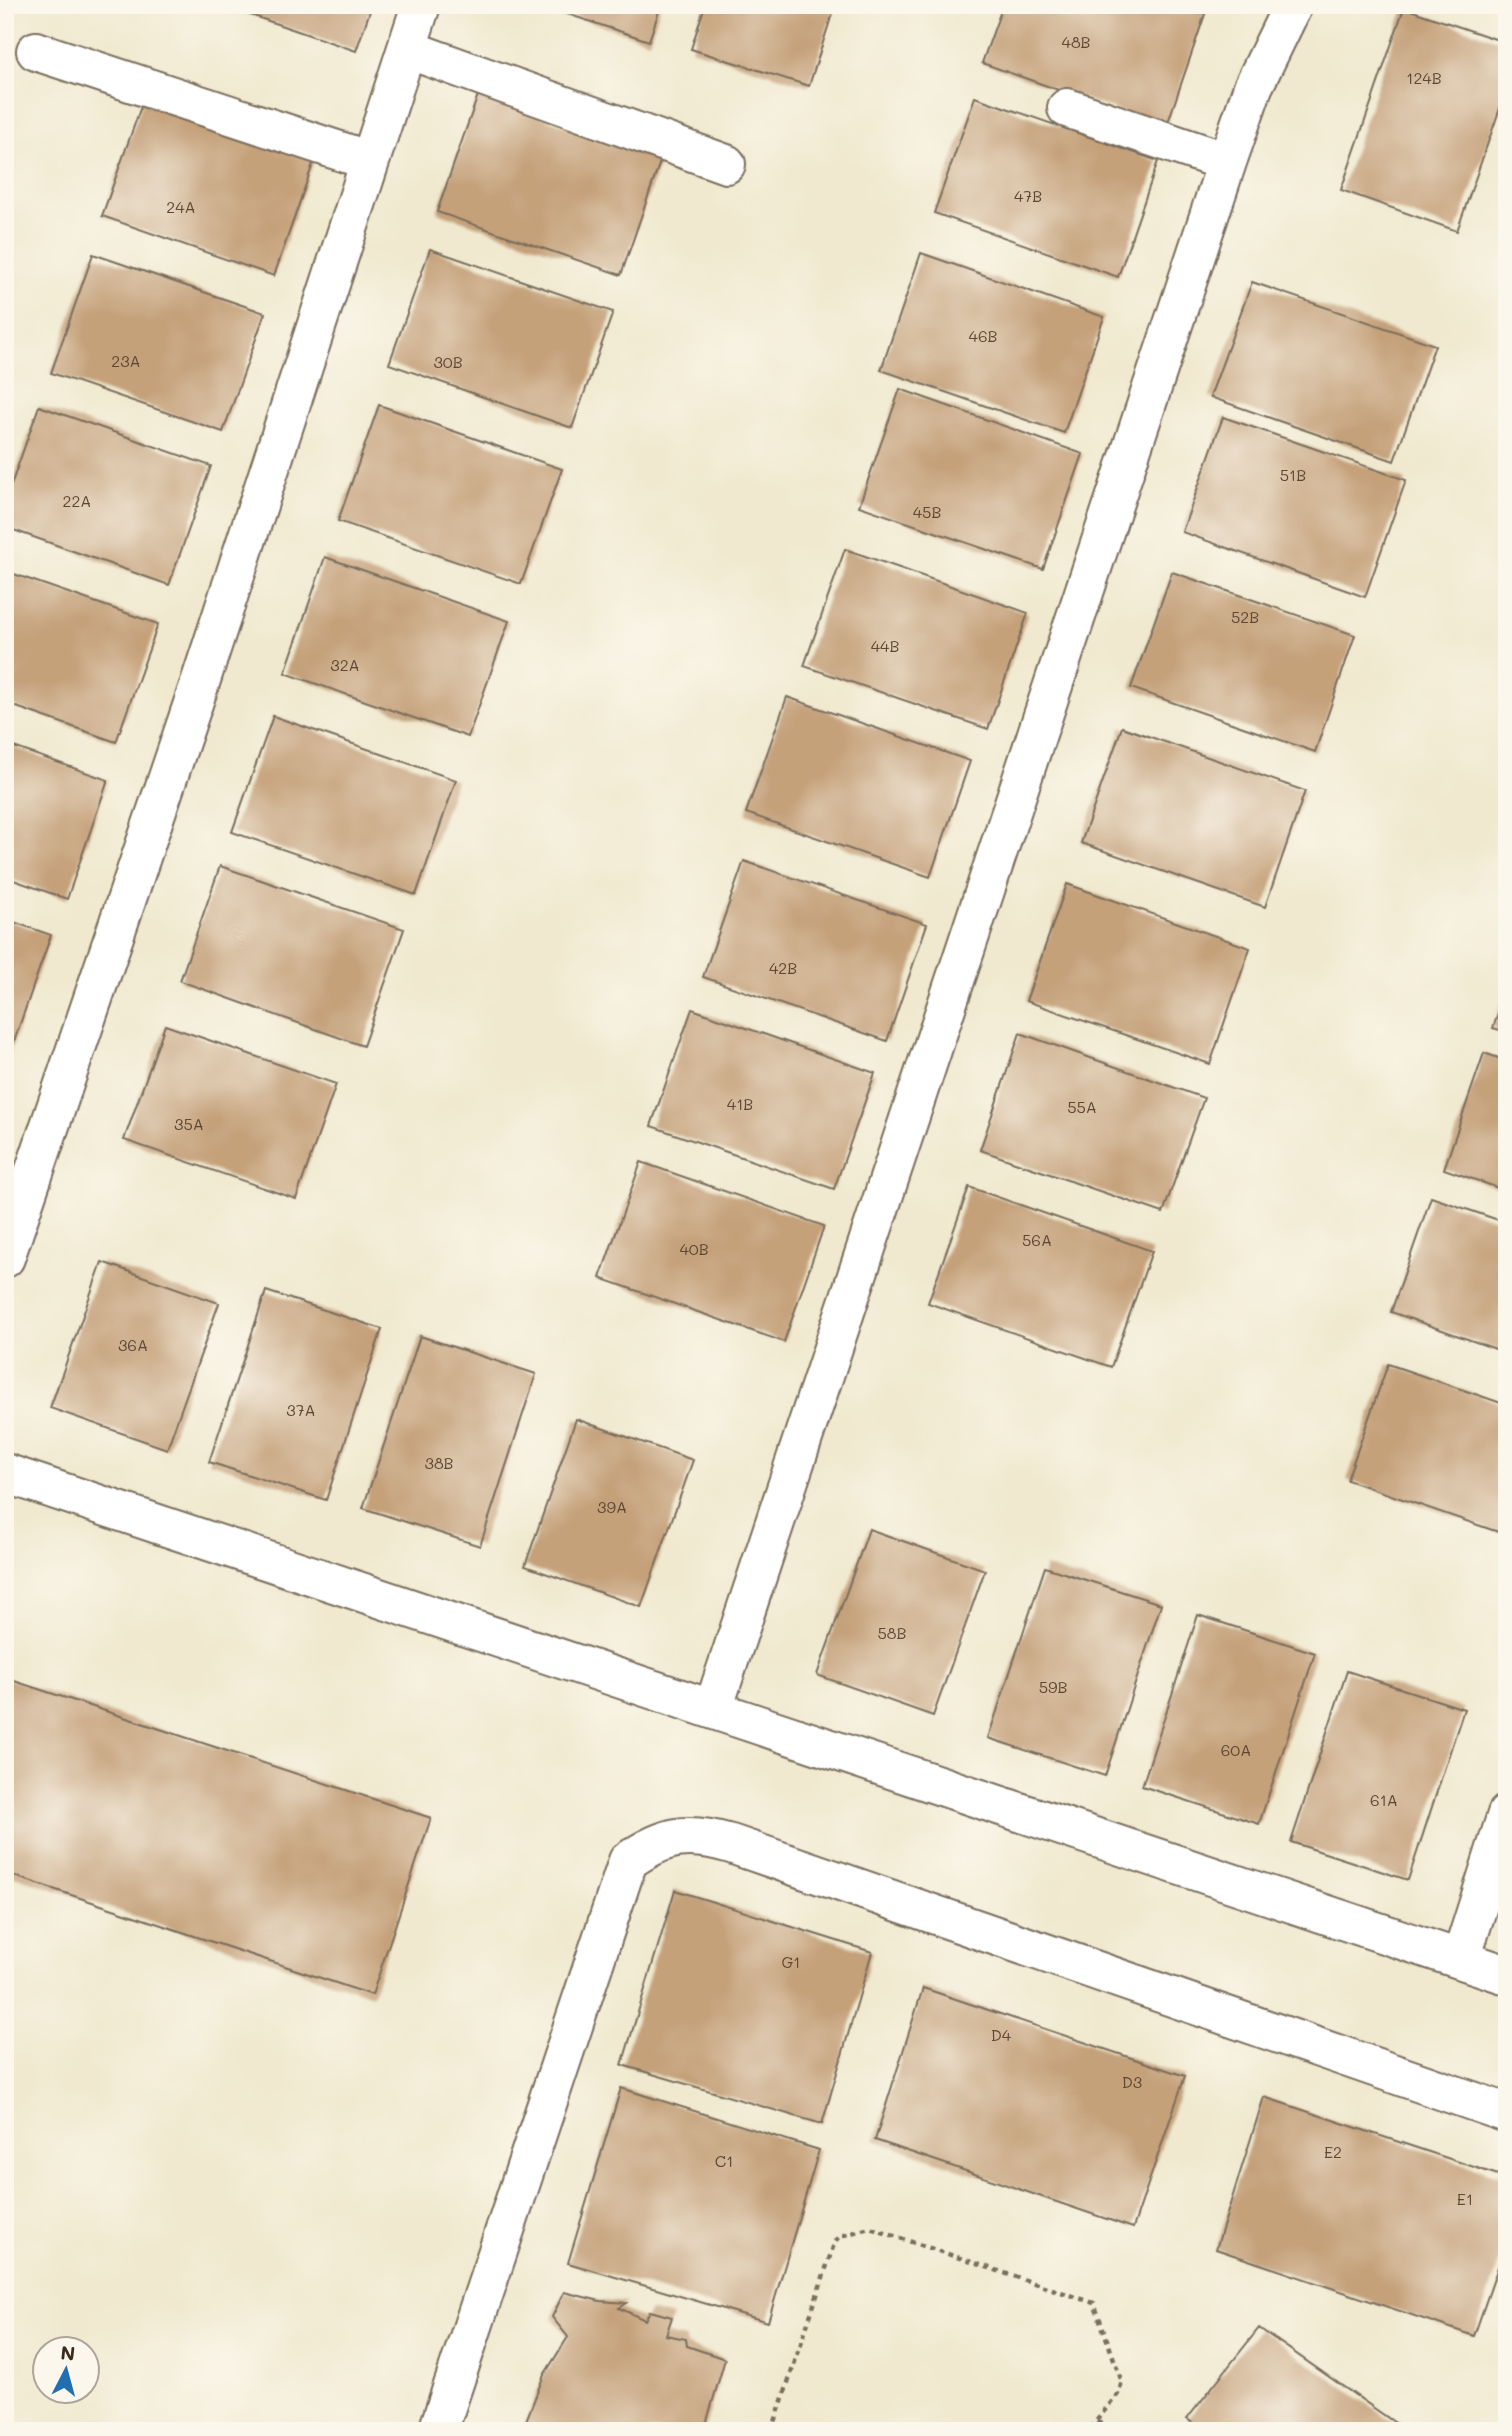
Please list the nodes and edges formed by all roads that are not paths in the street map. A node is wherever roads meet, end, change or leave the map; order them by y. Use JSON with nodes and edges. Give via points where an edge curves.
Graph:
{"nodes":[{"id":1,"x":421,"y":5,"type":"edge"},
{"id":2,"x":1293,"y":5,"type":"edge"},
{"id":3,"x":407,"y":49,"type":"junction"},
{"id":4,"x":36,"y":51,"type":"dead end"},
{"id":5,"x":1067,"y":108,"type":"dead end"},
{"id":6,"x":370,"y":161,"type":"junction"},
{"id":7,"x":1227,"y":162,"type":"junction"},
{"id":8,"x":726,"y":164,"type":"dead end"},
{"id":9,"x":5,"y":1258,"type":"edge"},
{"id":10,"x":5,"y":1473,"type":"edge"},
{"id":11,"x":713,"y":1709,"type":"junction"},
{"id":12,"x":1507,"y":1814,"type":"edge"},
{"id":13,"x":1461,"y":1959,"type":"junction"},
{"id":14,"x":1507,"y":1975,"type":"edge"},
{"id":15,"x":1507,"y":2113,"type":"edge"},
{"id":16,"x":438,"y":2431,"type":"edge"}],
"edges":[{"from":1,"to":3,"type":"street"},
{"from":2,"to":7,"type":"street","via":[[1253,87]]},
{"from":3,"to":6,"type":"street"},
{"from":3,"to":8,"type":"street"},
{"from":4,"to":6,"type":"street"},
{"from":5,"to":7,"type":"street"},
{"from":6,"to":9,"type":"street","via":[[195,699]]},
{"from":7,"to":11,"type":"street"},
{"from":10,"to":11,"type":"street"},
{"from":11,"to":13,"type":"street"},
{"from":12,"to":13,"type":"street"},
{"from":13,"to":14,"type":"street"},
{"from":15,"to":16,"type":"street","via":[[732,1844],[705,1836],[677,1837],[650,1846],[628,1861]]}]}
